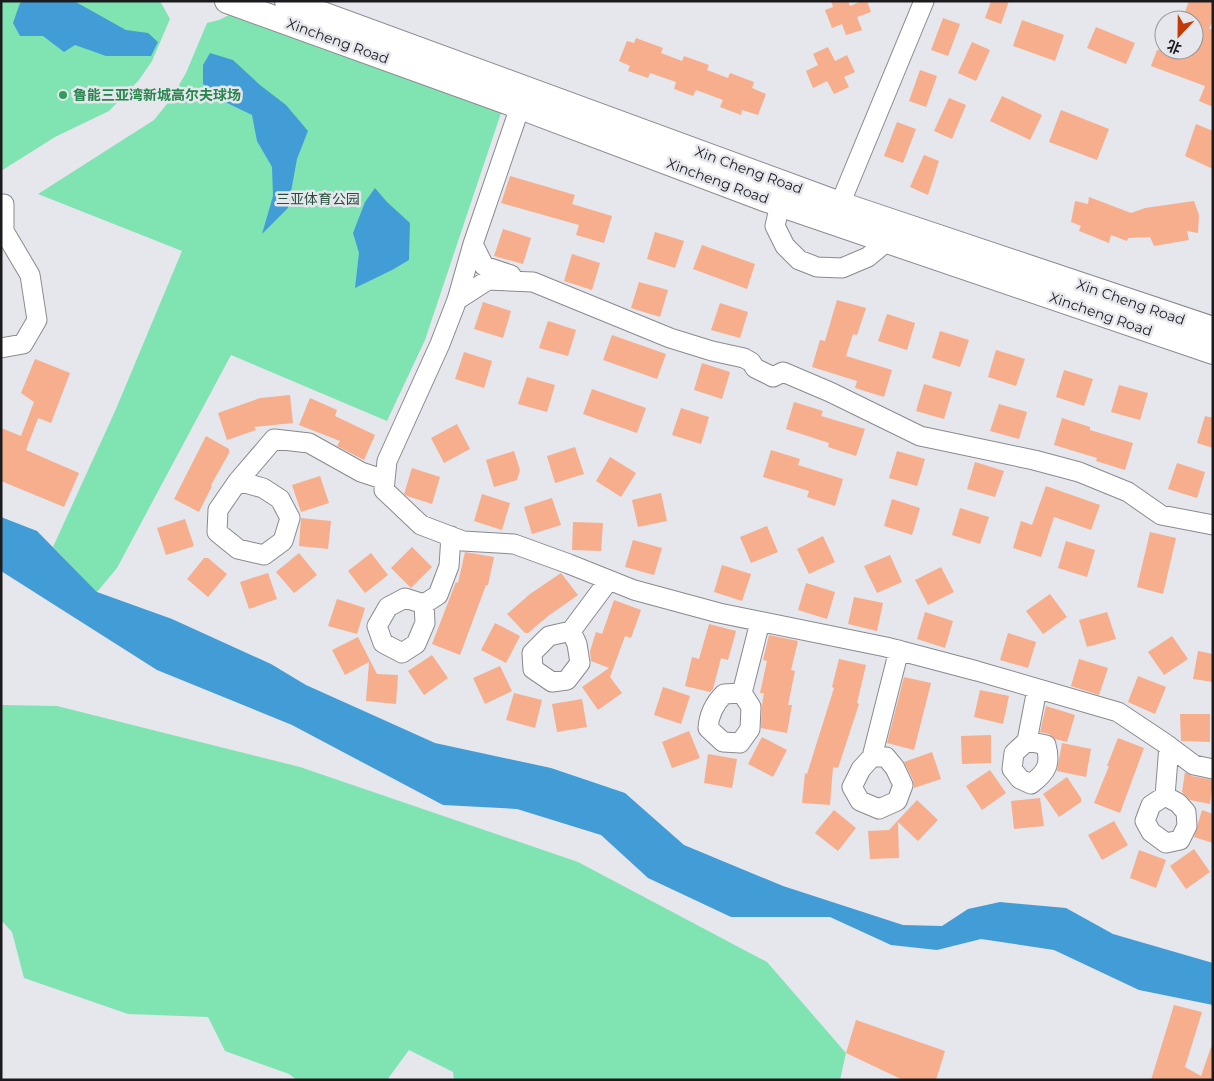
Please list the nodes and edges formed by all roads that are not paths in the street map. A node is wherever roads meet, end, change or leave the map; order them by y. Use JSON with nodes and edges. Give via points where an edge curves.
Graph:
{"nodes":[{"id":1,"x":227,"y":1,"type":"edge"},
{"id":2,"x":288,"y":1,"type":"edge"},
{"id":3,"x":924,"y":1,"type":"edge"},
{"id":4,"x":520,"y":107,"type":"junction"},
{"id":5,"x":4,"y":204,"type":"dead end"},
{"id":6,"x":780,"y":204,"type":"junction"},
{"id":7,"x":840,"y":204,"type":"junction"},
{"id":8,"x":887,"y":241,"type":"junction"},
{"id":9,"x":473,"y":244,"type":"junction"},
{"id":10,"x":534,"y":282,"type":"junction"},
{"id":11,"x":457,"y":300,"type":"junction"},
{"id":12,"x":1213,"y":329,"type":"edge"},
{"id":13,"x":1,"y":348,"type":"edge"},
{"id":14,"x":1213,"y":352,"type":"edge"},
{"id":15,"x":385,"y":480,"type":"junction"},
{"id":16,"x":238,"y":481,"type":"dead end"},
{"id":17,"x":1213,"y":525,"type":"edge"},
{"id":18,"x":452,"y":536,"type":"junction"},
{"id":19,"x":608,"y":580,"type":"junction"},
{"id":20,"x":424,"y":604,"type":"dead end"},
{"id":21,"x":760,"y":622,"type":"junction"},
{"id":22,"x":571,"y":631,"type":"dead end"},
{"id":23,"x":899,"y":650,"type":"junction"},
{"id":24,"x":1037,"y":689,"type":"junction"},
{"id":25,"x":742,"y":693,"type":"dead end"},
{"id":26,"x":1027,"y":741,"type":"dead end"},
{"id":27,"x":1169,"y":746,"type":"junction"},
{"id":28,"x":872,"y":757,"type":"dead end"},
{"id":29,"x":1213,"y":770,"type":"edge"},
{"id":30,"x":1166,"y":796,"type":"dead end"}],
"edges":[{"from":1,"to":4,"type":"main road","name":"Xincheng Road"},
{"from":2,"to":7,"type":"main road","name":"Xin Cheng Road"},
{"from":3,"to":7,"type":"street"},
{"from":4,"to":6,"type":"main road","name":"Xincheng Road"},
{"from":4,"to":9,"type":"street"},
{"from":5,"to":13,"type":"street","via":[[4,232],[30,275],[37,320],[23,344]]},
{"from":6,"to":8,"type":"main road","name":"Xincheng Road"},
{"from":6,"to":8,"type":"street","via":[[775,226],[785,246],[799,260],[817,267],[842,268],[868,257]]},
{"from":7,"to":12,"type":"main road","name":"Xin Cheng Road"},
{"from":8,"to":14,"type":"main road","name":"Xincheng Road"},
{"from":9,"to":10,"type":"street","via":[[484,266]]},
{"from":9,"to":11,"type":"street"},
{"from":10,"to":11,"type":"street","via":[[488,280]]},
{"from":10,"to":17,"type":"street","via":[[670,338],[744,358],[755,368],[774,377],[783,372],[920,436],[1079,472],[1128,492],[1162,515]]},
{"from":11,"to":15,"type":"street","via":[[387,461]]},
{"from":15,"to":16,"type":"street","via":[[361,472],[309,443],[274,439]]},
{"from":15,"to":18,"type":"street","via":[[384,490],[421,525]]},
{"from":18,"to":19,"type":"street","via":[[463,540],[514,544]]},
{"from":18,"to":20,"type":"street","via":[[449,566],[438,595]]},
{"from":19,"to":21,"type":"street","via":[[681,603]]},
{"from":19,"to":22,"type":"street"},
{"from":21,"to":23,"type":"street"},
{"from":21,"to":25,"type":"street"},
{"from":23,"to":24,"type":"street"},
{"from":23,"to":28,"type":"street"},
{"from":24,"to":26,"type":"street"},
{"from":24,"to":27,"type":"street","via":[[1118,712]]},
{"from":27,"to":29,"type":"street","via":[[1194,765]]},
{"from":27,"to":30,"type":"street"}]}
